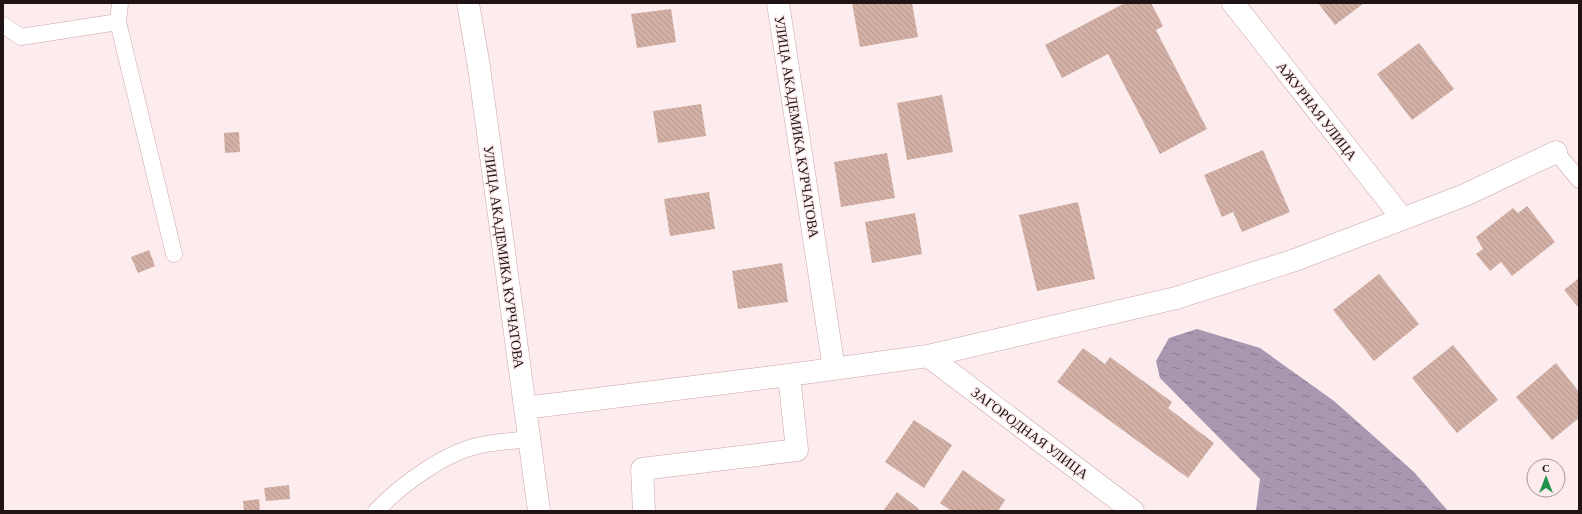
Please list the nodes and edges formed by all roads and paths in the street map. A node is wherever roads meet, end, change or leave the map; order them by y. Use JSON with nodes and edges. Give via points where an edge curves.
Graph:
{"nodes":[{"id":1,"x":120,"y":3,"type":"edge"},
{"id":2,"x":468,"y":3,"type":"edge"},
{"id":3,"x":778,"y":3,"type":"edge"},
{"id":4,"x":1233,"y":3,"type":"edge"},
{"id":5,"x":118,"y":22,"type":"junction"},
{"id":6,"x":3,"y":25,"type":"edge"},
{"id":7,"x":1556,"y":152,"type":"joint"},
{"id":8,"x":1579,"y":180,"type":"edge"},
{"id":9,"x":1402,"y":218,"type":"junction"},
{"id":10,"x":174,"y":254,"type":"dead end"},
{"id":11,"x":928,"y":356,"type":"junction"},
{"id":12,"x":834,"y":369,"type":"junction"},
{"id":13,"x":789,"y":375,"type":"junction"},
{"id":14,"x":525,"y":408,"type":"junction"},
{"id":15,"x":529,"y":439,"type":"junction"},
{"id":16,"x":376,"y":511,"type":"edge"},
{"id":17,"x":538,"y":511,"type":"edge"},
{"id":18,"x":644,"y":511,"type":"edge"},
{"id":19,"x":1133,"y":511,"type":"edge"}],
"edges":[{"from":1,"to":5,"type":"lane"},
{"from":2,"to":14,"type":"street","name":"УЛИЦА АКАДЕМИКА КУРЧАТОВА"},
{"from":3,"to":12,"type":"street","name":"УЛИЦА АКАДЕМИКА КУРЧАТОВА"},
{"from":4,"to":9,"type":"street","name":"АЖУРНАЯ УЛИЦА"},
{"from":5,"to":6,"type":"lane","via":[[21,37]]},
{"from":5,"to":10,"type":"lane"},
{"from":7,"to":8,"type":"lane"},
{"from":7,"to":9,"type":"street","via":[[1465,195]]},
{"from":9,"to":11,"type":"street","via":[[1295,260],[1176,298]]},
{"from":11,"to":12,"type":"street"},
{"from":11,"to":19,"type":"street","name":"ЗАГОРОДНАЯ УЛИЦА"},
{"from":12,"to":13,"type":"street"},
{"from":13,"to":14,"type":"street"},
{"from":13,"to":18,"type":"street","via":[[797,450],[642,469]]},
{"from":14,"to":15,"type":"street","name":"УЛИЦА АКАДЕМИКА КУРЧАТОВА"},
{"from":15,"to":16,"type":"lane","via":[[480,445],[455,453],[410,481]]},
{"from":15,"to":17,"type":"street","name":"УЛИЦА АКАДЕМИКА КУРЧАТОВА"}]}
